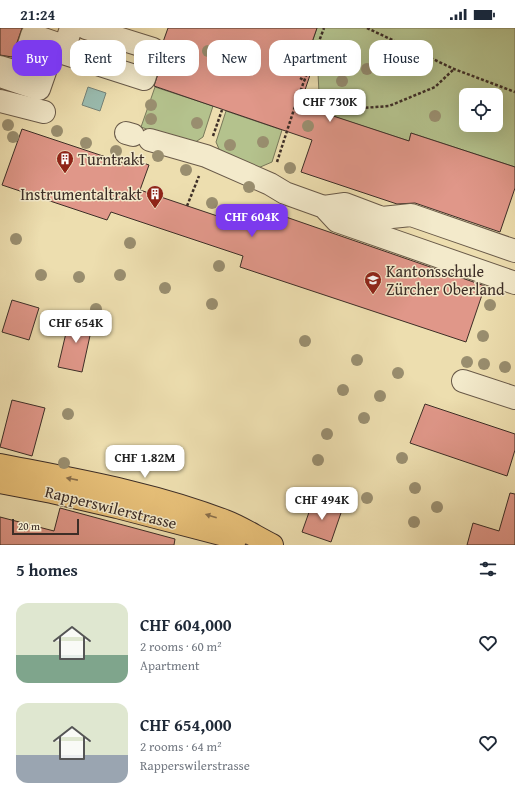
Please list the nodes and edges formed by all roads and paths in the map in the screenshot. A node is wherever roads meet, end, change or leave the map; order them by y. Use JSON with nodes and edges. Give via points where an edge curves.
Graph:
{"nodes":[{"id":1,"x":71,"y":28,"type":"edge"},
{"id":2,"x":86,"y":28,"type":"edge"},
{"id":3,"x":324,"y":28,"type":"edge"},
{"id":4,"x":367,"y":28,"type":"edge"},
{"id":5,"x":0,"y":67,"type":"edge"},
{"id":6,"x":454,"y":69,"type":"junction"},
{"id":7,"x":0,"y":76,"type":"edge"},
{"id":8,"x":300,"y":78,"type":"dead end"},
{"id":9,"x":305,"y":80,"type":"junction"},
{"id":10,"x":515,"y":92,"type":"edge"},
{"id":11,"x":297,"y":100,"type":"junction"},
{"id":12,"x":0,"y":101,"type":"edge"},
{"id":13,"x":44,"y":112,"type":"dead end"},
{"id":14,"x":136,"y":136,"type":"dead end"},
{"id":15,"x":199,"y":175,"type":"dead end"},
{"id":16,"x":270,"y":184,"type":"junction"},
{"id":17,"x":187,"y":206,"type":"dead end"},
{"id":18,"x":324,"y":207,"type":"junction"},
{"id":19,"x":515,"y":251,"type":"edge"},
{"id":20,"x":515,"y":283,"type":"edge"},
{"id":21,"x":463,"y":381,"type":"dead end"},
{"id":22,"x":515,"y":398,"type":"edge"},
{"id":23,"x":0,"y":465,"type":"edge"},
{"id":24,"x":0,"y":482,"type":"edge"},
{"id":25,"x":268,"y":545,"type":"edge"},
{"id":26,"x":272,"y":545,"type":"edge"}],
"edges":[{"from":1,"to":2,"type":"street","via":[[63,53],[144,79],[153,49]]},
{"from":3,"to":9,"type":"path"},
{"from":4,"to":6,"type":"path"},
{"from":5,"to":7,"type":"street","via":[[20,74],[32,35],[55,42],[38,88]]},
{"from":6,"to":10,"type":"path"},
{"from":6,"to":11,"type":"path","via":[[435,87],[389,106],[334,110]]},
{"from":8,"to":9,"type":"path"},
{"from":9,"to":11,"type":"path"},
{"from":11,"to":16,"type":"path"},
{"from":12,"to":13,"type":"street"},
{"from":14,"to":16,"type":"street","via":[[206,156]]},
{"from":15,"to":17,"type":"path"},
{"from":16,"to":18,"type":"street","via":[[285,193]]},
{"from":18,"to":19,"type":"street","via":[[345,204],[382,218],[411,215]]},
{"from":18,"to":20,"type":"street","via":[[337,221]]},
{"from":21,"to":22,"type":"street"},
{"from":26,"to":23,"type":"main road","name":"Rapperswilerstrasse","one_way":true,"via":[[226,521],[169,502],[98,484]]},
{"from":24,"to":25,"type":"main road","name":"Rapperswilerstrasse","via":[[110,505]]}]}
